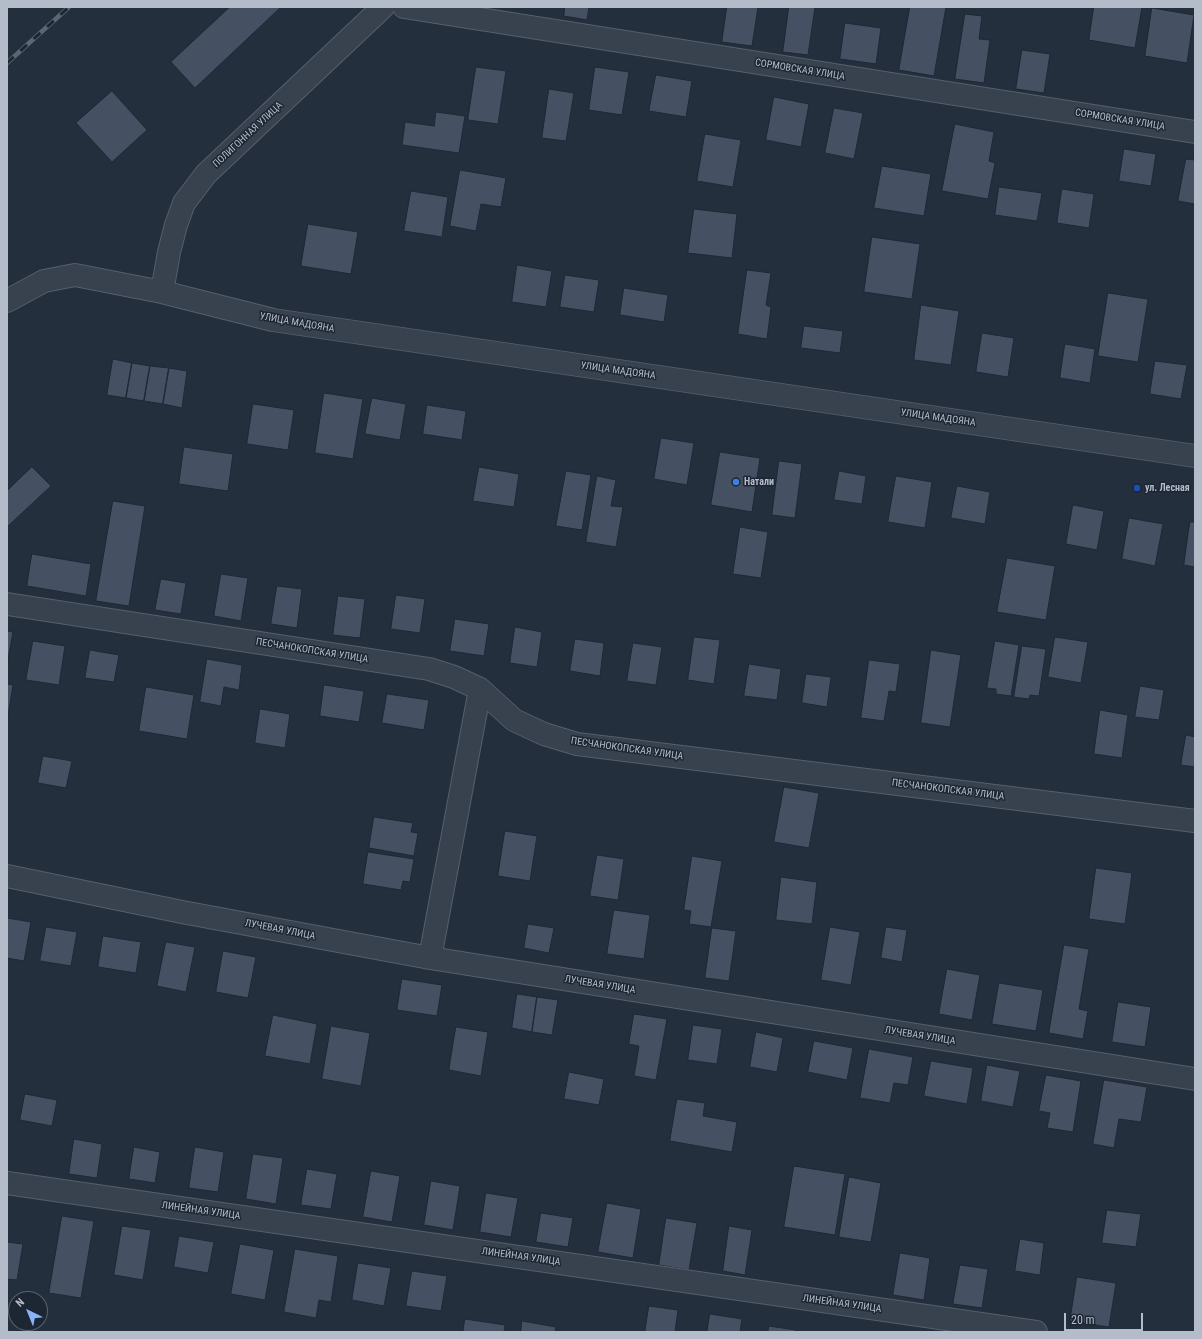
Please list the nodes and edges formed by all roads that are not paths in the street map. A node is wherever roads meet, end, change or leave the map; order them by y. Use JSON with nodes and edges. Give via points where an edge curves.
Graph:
{"nodes":[{"id":1,"x":383,"y":7,"type":"edge"},
{"id":2,"x":404,"y":7,"type":"edge"},
{"id":3,"x":1195,"y":132,"type":"edge"},
{"id":4,"x":162,"y":292,"type":"junction"},
{"id":5,"x":7,"y":301,"type":"edge"},
{"id":6,"x":1195,"y":456,"type":"edge"},
{"id":7,"x":7,"y":604,"type":"edge"},
{"id":8,"x":480,"y":689,"type":"junction"},
{"id":9,"x":1195,"y":821,"type":"edge"},
{"id":10,"x":7,"y":876,"type":"edge"},
{"id":11,"x":430,"y":958,"type":"junction"},
{"id":12,"x":1195,"y":1079,"type":"edge"},
{"id":13,"x":7,"y":1183,"type":"edge"},
{"id":14,"x":1036,"y":1332,"type":"edge"}],
"edges":[{"from":1,"to":4,"type":"street","name":"ПОЛИГОННАЯ УЛИЦА","via":[[206,174],[184,203],[169,252]]},
{"from":2,"to":3,"type":"street","name":"СОРМОВСКАЯ УЛИЦА"},
{"from":4,"to":5,"type":"street","name":"УЛИЦА МАДОЯНА","via":[[75,275],[44,281]]},
{"from":4,"to":6,"type":"street","name":"УЛИЦА МАДОЯНА","via":[[273,320]]},
{"from":7,"to":8,"type":"street","name":"ПЕСЧАНОКОПСКАЯ УЛИЦА","via":[[429,669]]},
{"from":8,"to":9,"type":"street","name":"ПЕСЧАНОКОПСКАЯ УЛИЦА","via":[[514,720],[544,734],[577,744]]},
{"from":8,"to":11,"type":"street"},
{"from":10,"to":11,"type":"street","name":"ЛУЧЕВАЯ УЛИЦА","via":[[182,912]]},
{"from":11,"to":12,"type":"street","name":"ЛУЧЕВАЯ УЛИЦА"},
{"from":13,"to":14,"type":"street","name":"ЛИНЕЙНАЯ УЛИЦА"}]}
